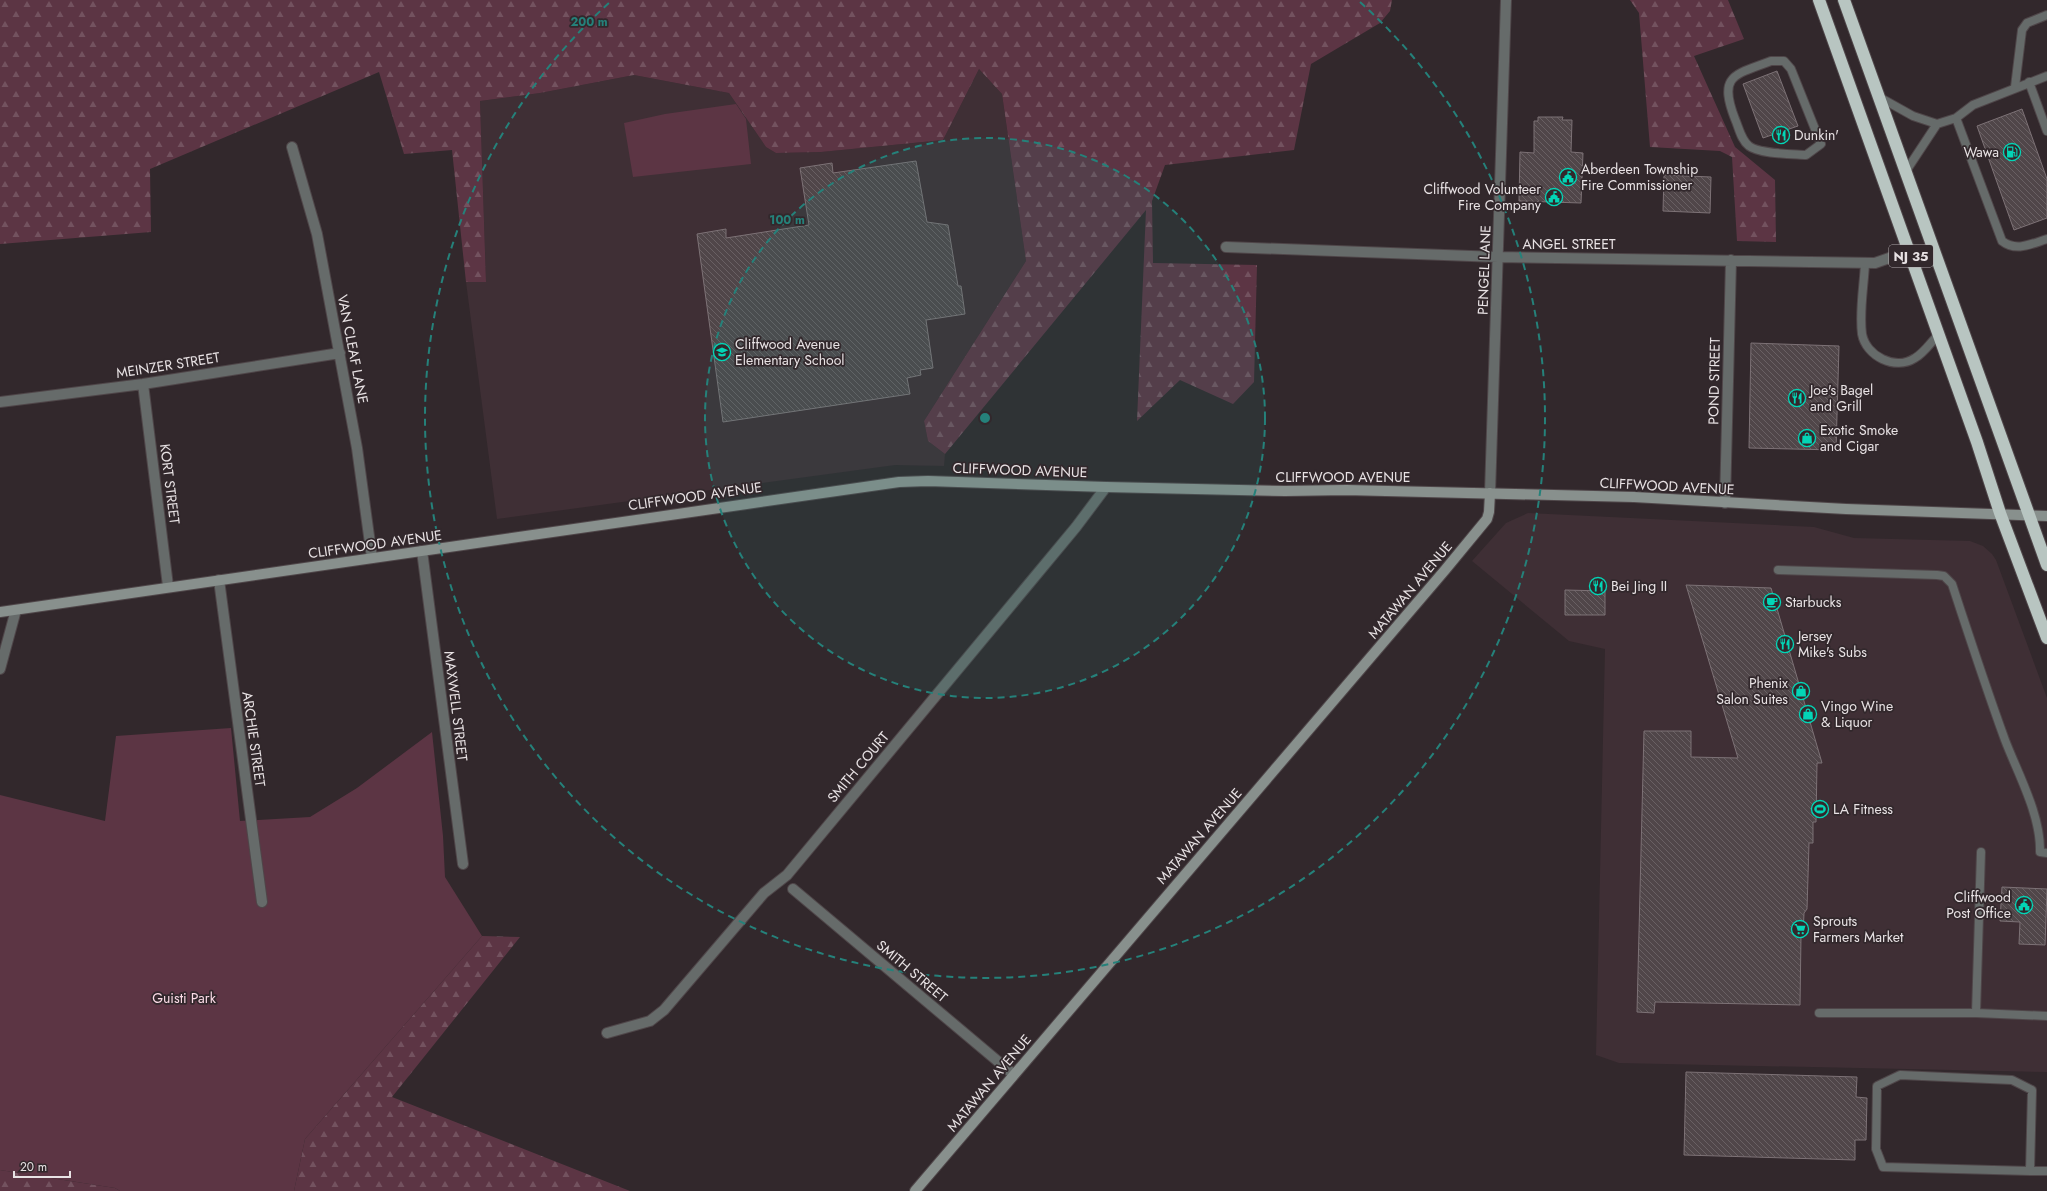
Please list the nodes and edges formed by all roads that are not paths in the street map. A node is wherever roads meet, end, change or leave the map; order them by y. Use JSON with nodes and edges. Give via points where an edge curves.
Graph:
{"nodes":[{"id":1,"x":1506,"y":0,"type":"edge"},
{"id":2,"x":1819,"y":0,"type":"edge"},
{"id":3,"x":1844,"y":0,"type":"edge"},
{"id":4,"x":2047,"y":16,"type":"edge"},
{"id":5,"x":2047,"y":76,"type":"edge"},
{"id":6,"x":2029,"y":82,"type":"junction"},
{"id":7,"x":2015,"y":87,"type":"junction"},
{"id":8,"x":1879,"y":97,"type":"junction"},
{"id":9,"x":1956,"y":118,"type":"junction"},
{"id":10,"x":1937,"y":124,"type":"junction"},
{"id":11,"x":2047,"y":131,"type":"edge"},
{"id":12,"x":292,"y":147,"type":"dead end"},
{"id":13,"x":1806,"y":156,"type":"joint"},
{"id":14,"x":1906,"y":171,"type":"junction"},
{"id":15,"x":2047,"y":239,"type":"edge"},
{"id":16,"x":1226,"y":247,"type":"dead end"},
{"id":17,"x":1910,"y":251,"type":"junction"},
{"id":18,"x":1498,"y":257,"type":"junction"},
{"id":19,"x":1731,"y":260,"type":"junction"},
{"id":20,"x":1865,"y":263,"type":"junction"},
{"id":21,"x":1939,"y":334,"type":"junction"},
{"id":22,"x":340,"y":353,"type":"junction"},
{"id":23,"x":143,"y":384,"type":"junction"},
{"id":24,"x":0,"y":402,"type":"edge"},
{"id":25,"x":1106,"y":487,"type":"junction"},
{"id":26,"x":1490,"y":493,"type":"junction"},
{"id":27,"x":1725,"y":503,"type":"junction"},
{"id":28,"x":2000,"y":513,"type":"junction"},
{"id":29,"x":2028,"y":515,"type":"junction"},
{"id":30,"x":2047,"y":516,"type":"edge"},
{"id":31,"x":422,"y":551,"type":"junction"},
{"id":32,"x":372,"y":558,"type":"junction"},
{"id":33,"x":2047,"y":565,"type":"edge"},
{"id":34,"x":1778,"y":570,"type":"dead end"},
{"id":35,"x":219,"y":580,"type":"junction"},
{"id":36,"x":168,"y":586,"type":"junction"},
{"id":37,"x":16,"y":610,"type":"junction"},
{"id":38,"x":0,"y":612,"type":"edge"},
{"id":39,"x":2047,"y":638,"type":"edge"},
{"id":40,"x":0,"y":669,"type":"edge"},
{"id":41,"x":1981,"y":852,"type":"dead end"},
{"id":42,"x":2047,"y":853,"type":"edge"},
{"id":43,"x":463,"y":864,"type":"dead end"},
{"id":44,"x":793,"y":889,"type":"dead end"},
{"id":45,"x":262,"y":902,"type":"dead end"},
{"id":46,"x":1819,"y":1012,"type":"dead end"},
{"id":47,"x":1976,"y":1013,"type":"junction"},
{"id":48,"x":2047,"y":1016,"type":"edge"},
{"id":49,"x":607,"y":1033,"type":"dead end"},
{"id":50,"x":1014,"y":1074,"type":"junction"},
{"id":51,"x":2030,"y":1171,"type":"junction"},
{"id":52,"x":2047,"y":1171,"type":"edge"},
{"id":53,"x":915,"y":1191,"type":"edge"}],
"edges":[{"from":1,"to":18,"type":"street","name":"PENGEL LANE"},
{"from":2,"to":17,"type":"highway","number":"NJ 35"},
{"from":3,"to":8,"type":"highway","number":"NJ 35"},
{"from":4,"to":7,"type":"lane","via":[[2027,23],[2022,30]]},
{"from":5,"to":6,"type":"lane"},
{"from":6,"to":7,"type":"lane"},
{"from":6,"to":11,"type":"lane"},
{"from":7,"to":9,"type":"lane","via":[[1973,105]]},
{"from":8,"to":10,"type":"lane","via":[[1913,116]]},
{"from":8,"to":14,"type":"highway","number":"NJ 35"},
{"from":9,"to":10,"type":"lane"},
{"from":9,"to":15,"type":"lane","via":[[2002,242],[2019,247]]},
{"from":10,"to":14,"type":"lane"},
{"from":12,"to":22,"type":"street","name":"VAN CLEAF LANE","via":[[317,234]]},
{"from":13,"to":13,"type":"lane","via":[[1763,151],[1750,147],[1743,141],[1727,94],[1729,84],[1735,75],[1771,61],[1784,61],[1791,69],[1821,144]]},
{"from":14,"to":29,"type":"highway","number":"NJ 35"},
{"from":16,"to":18,"type":"street","name":"ANGEL STREET"},
{"from":17,"to":20,"type":"street","name":"ANGEL STREET","via":[[1885,260]]},
{"from":17,"to":21,"type":"highway","number":"NJ 35"},
{"from":18,"to":19,"type":"street","name":"ANGEL STREET"},
{"from":18,"to":26,"type":"street","name":"PENGEL LANE"},
{"from":19,"to":20,"type":"street","name":"ANGEL STREET"},
{"from":19,"to":27,"type":"street","name":"POND STREET"},
{"from":20,"to":21,"type":"lane","via":[[1862,334],[1873,354],[1892,362],[1914,359]]},
{"from":21,"to":28,"type":"highway","number":"NJ 35"},
{"from":22,"to":23,"type":"street","name":"MEINZER STREET"},
{"from":22,"to":32,"type":"street","name":"VAN CLEAF LANE","via":[[357,448]]},
{"from":23,"to":24,"type":"street","name":"MEINZER STREET"},
{"from":23,"to":36,"type":"street","name":"KORT STREET"},
{"from":25,"to":26,"type":"main road","name":"CLIFFWOOD AVENUE"},
{"from":25,"to":31,"type":"main road","name":"CLIFFWOOD AVENUE","via":[[899,482]]},
{"from":25,"to":49,"type":"street","name":"SMITH COURT","via":[[788,875],[764,893],[664,1010],[650,1020]]},
{"from":26,"to":27,"type":"main road","name":"CLIFFWOOD AVENUE","via":[[1634,497]]},
{"from":26,"to":50,"type":"main road","name":"MATAWAN AVENUE","via":[[1486,519],[1446,570]]},
{"from":27,"to":28,"type":"main road","name":"CLIFFWOOD AVENUE"},
{"from":28,"to":29,"type":"main road","name":"CLIFFWOOD AVENUE"},
{"from":28,"to":39,"type":"highway","number":"NJ 35"},
{"from":29,"to":30,"type":"main road","name":"CLIFFWOOD AVENUE"},
{"from":29,"to":33,"type":"highway","number":"NJ 35"},
{"from":31,"to":32,"type":"main road","name":"CLIFFWOOD AVENUE"},
{"from":31,"to":43,"type":"street","name":"MAXWELL STREET"},
{"from":32,"to":35,"type":"main road","name":"CLIFFWOOD AVENUE"},
{"from":34,"to":42,"type":"lane","via":[[1938,575],[1949,579],[1989,697],[2041,836],[2040,852]]},
{"from":35,"to":36,"type":"main road","name":"CLIFFWOOD AVENUE"},
{"from":35,"to":45,"type":"street","name":"ARCHIE STREET"},
{"from":36,"to":37,"type":"main road","name":"CLIFFWOOD AVENUE"},
{"from":37,"to":38,"type":"main road","name":"CLIFFWOOD AVENUE"},
{"from":37,"to":40,"type":"street"},
{"from":41,"to":47,"type":"lane"},
{"from":44,"to":50,"type":"street","name":"SMITH STREET"},
{"from":46,"to":47,"type":"lane"},
{"from":47,"to":48,"type":"lane"},
{"from":50,"to":53,"type":"main road","name":"MATAWAN AVENUE"},
{"from":51,"to":51,"type":"lane","via":[[1884,1167],[1876,1149],[1877,1086],[1900,1075],[2012,1080],[2032,1090]]},
{"from":51,"to":52,"type":"lane"}]}
